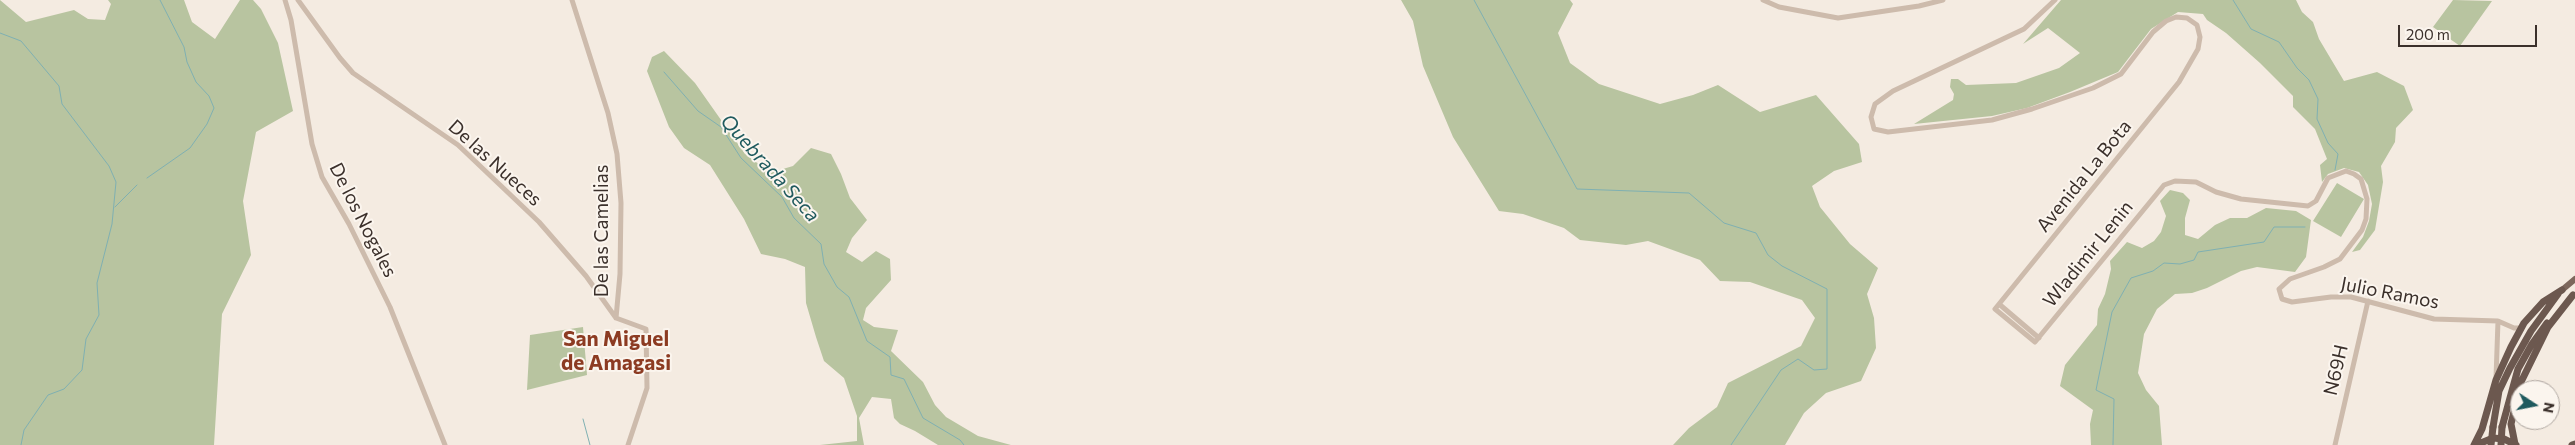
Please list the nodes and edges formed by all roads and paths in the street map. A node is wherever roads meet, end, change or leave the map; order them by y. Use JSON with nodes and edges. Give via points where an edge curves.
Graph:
{"nodes":[{"id":1,"x":285,"y":0,"type":"edge"},
{"id":2,"x":298,"y":0,"type":"edge"},
{"id":3,"x":572,"y":0,"type":"edge"},
{"id":4,"x":1763,"y":0,"type":"edge"},
{"id":5,"x":1943,"y":0,"type":"edge"},
{"id":6,"x":2054,"y":0,"type":"edge"},
{"id":7,"x":2164,"y":185,"type":"joint"},
{"id":8,"x":2575,"y":279,"type":"edge"},
{"id":9,"x":2562,"y":290,"type":"junction"},
{"id":10,"x":2574,"y":295,"type":"edge"},
{"id":11,"x":2368,"y":301,"type":"junction"},
{"id":12,"x":616,"y":318,"type":"junction"},
{"id":13,"x":2498,"y":321,"type":"junction"},
{"id":14,"x":2521,"y":328,"type":"junction"},
{"id":15,"x":2038,"y":340,"type":"joint"},
{"id":16,"x":2496,"y":380,"type":"junction"},
{"id":17,"x":2516,"y":444,"type":"edge"},
{"id":18,"x":445,"y":445,"type":"edge"},
{"id":19,"x":628,"y":445,"type":"edge"},
{"id":20,"x":2335,"y":445,"type":"edge"},
{"id":21,"x":2475,"y":445,"type":"edge"},
{"id":22,"x":2491,"y":445,"type":"edge"},
{"id":23,"x":2501,"y":445,"type":"edge"}],
"edges":[{"from":1,"to":18,"type":"street","name":"De los Nogales","via":[[312,144],[322,178],[390,307]]},
{"from":2,"to":12,"type":"street","name":"De las Nueces","via":[[353,73],[451,140],[538,222],[586,276]]},
{"from":3,"to":12,"type":"street","name":"De las Camelias","via":[[608,113],[617,154],[621,203]]},
{"from":4,"to":5,"type":"street","via":[[1779,7],[1838,18]]},
{"from":6,"to":15,"type":"street","name":"Avenida La Bota","via":[[2024,29],[1893,91],[1875,104],[1871,117],[1874,129],[1888,132],[1992,120],[2032,109],[2093,88],[2121,74],[2153,32],[2166,21],[2176,17],[2187,18],[2197,25],[2200,37],[2194,59],[2175,88],[1997,307]]},
{"from":7,"to":11,"type":"street","name":"Julio Ramos","via":[[2174,181],[2196,182],[2241,199],[2308,206],[2316,201],[2328,178],[2346,171],[2354,174],[2361,180],[2368,209],[2355,243],[2340,258],[2324,267],[2290,279],[2279,289],[2279,295],[2292,302],[2331,297]]},
{"from":7,"to":15,"type":"street","name":"Wladimir Lenin"},
{"from":8,"to":9,"type":"main road"},
{"from":9,"to":14,"type":"highway","via":[[2543,302]]},
{"from":9,"to":22,"type":"highway","bridge":true,"via":[[2531,332],[2499,391]]},
{"from":10,"to":17,"type":"highway","via":[[2548,327],[2521,382],[2511,424]]},
{"from":10,"to":23,"type":"highway","bridge":true,"via":[[2532,344],[2513,384]]},
{"from":11,"to":13,"type":"street","name":"Julio Ramos","via":[[2434,319]]},
{"from":11,"to":20,"type":"street","name":"N69H"},
{"from":12,"to":19,"type":"street","via":[[646,329],[647,388]]},
{"from":13,"to":14,"type":"street","name":"Julio Ramos"},
{"from":13,"to":16,"type":"street"},
{"from":14,"to":16,"type":"highway"},
{"from":16,"to":21,"type":"highway"},
{"from":17,"to":21,"type":"highway","via":[[2493,438]]}]}
